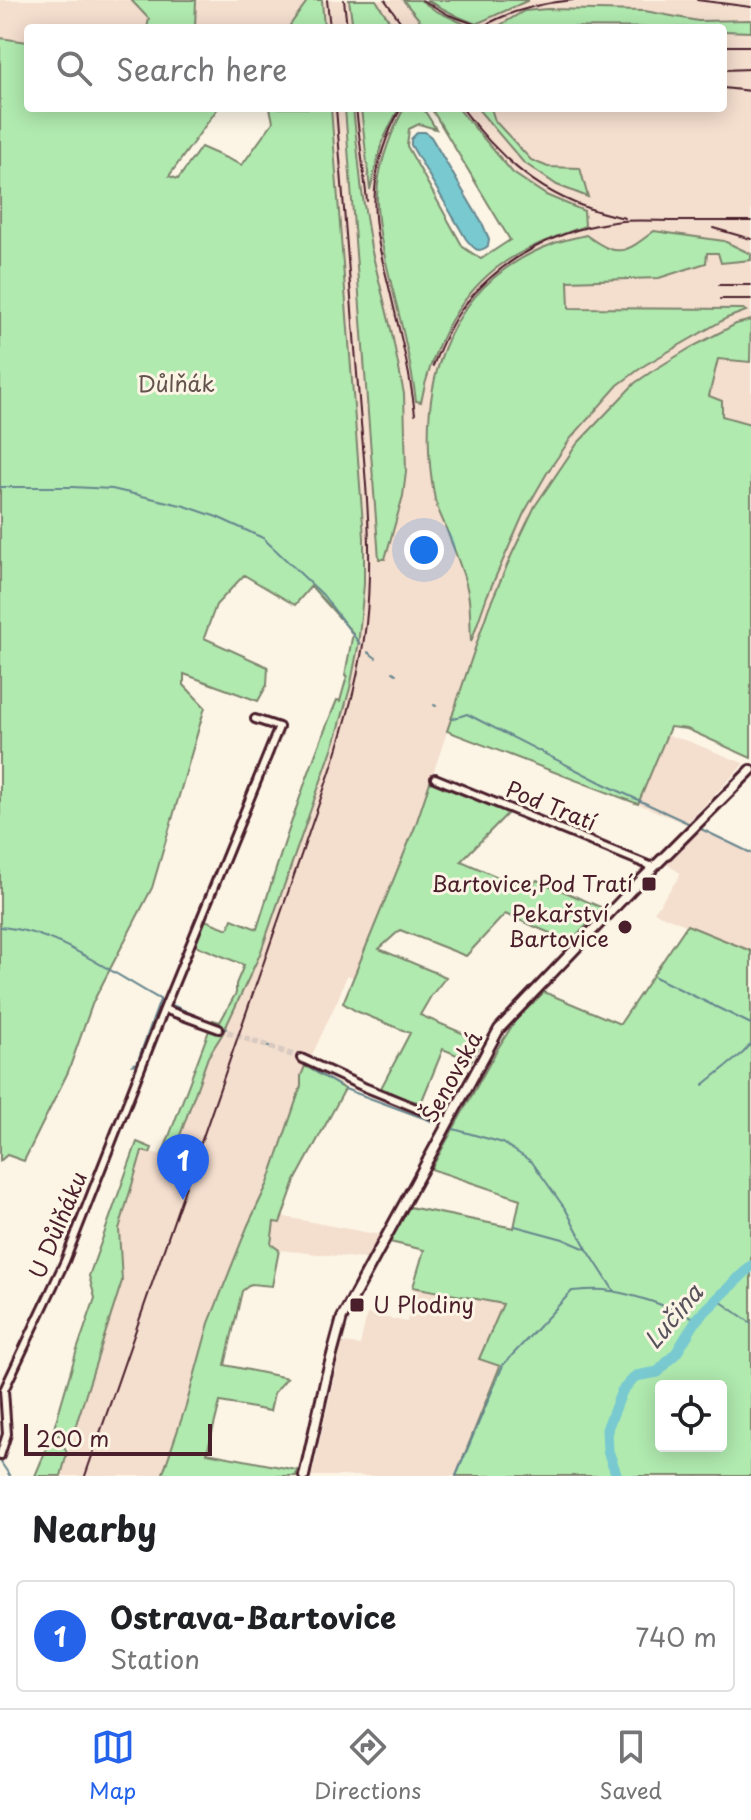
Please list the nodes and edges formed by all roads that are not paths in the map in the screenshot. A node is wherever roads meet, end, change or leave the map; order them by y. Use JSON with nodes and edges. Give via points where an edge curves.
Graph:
{"nodes":[{"id":1,"x":255,"y":719,"type":"dead end"},
{"id":2,"x":751,"y":770,"type":"edge"},
{"id":3,"x":435,"y":778,"type":"dead end"},
{"id":4,"x":653,"y":867,"type":"junction"},
{"id":5,"x":164,"y":1009,"type":"junction"},
{"id":6,"x":219,"y":1029,"type":"tunnel mouth"},
{"id":7,"x":301,"y":1058,"type":"tunnel mouth"},
{"id":8,"x":448,"y":1121,"type":"junction"},
{"id":9,"x":0,"y":1456,"type":"edge"},
{"id":10,"x":304,"y":1476,"type":"edge"}],
"edges":[{"from":1,"to":5,"type":"street","name":"U Důlňáku","via":[[279,727]]},
{"from":2,"to":4,"type":"street","name":"Šenovská"},
{"from":3,"to":4,"type":"street","name":"Pod Tratí"},
{"from":4,"to":8,"type":"street","name":"Šenovská","via":[[499,1029]]},
{"from":5,"to":6,"type":"street"},
{"from":5,"to":9,"type":"street","name":"U Důlňáku","via":[[65,1261],[4,1390],[7,1434]]},
{"from":7,"to":8,"type":"street"},
{"from":8,"to":10,"type":"street","name":"Šenovská","via":[[342,1318]]}]}
